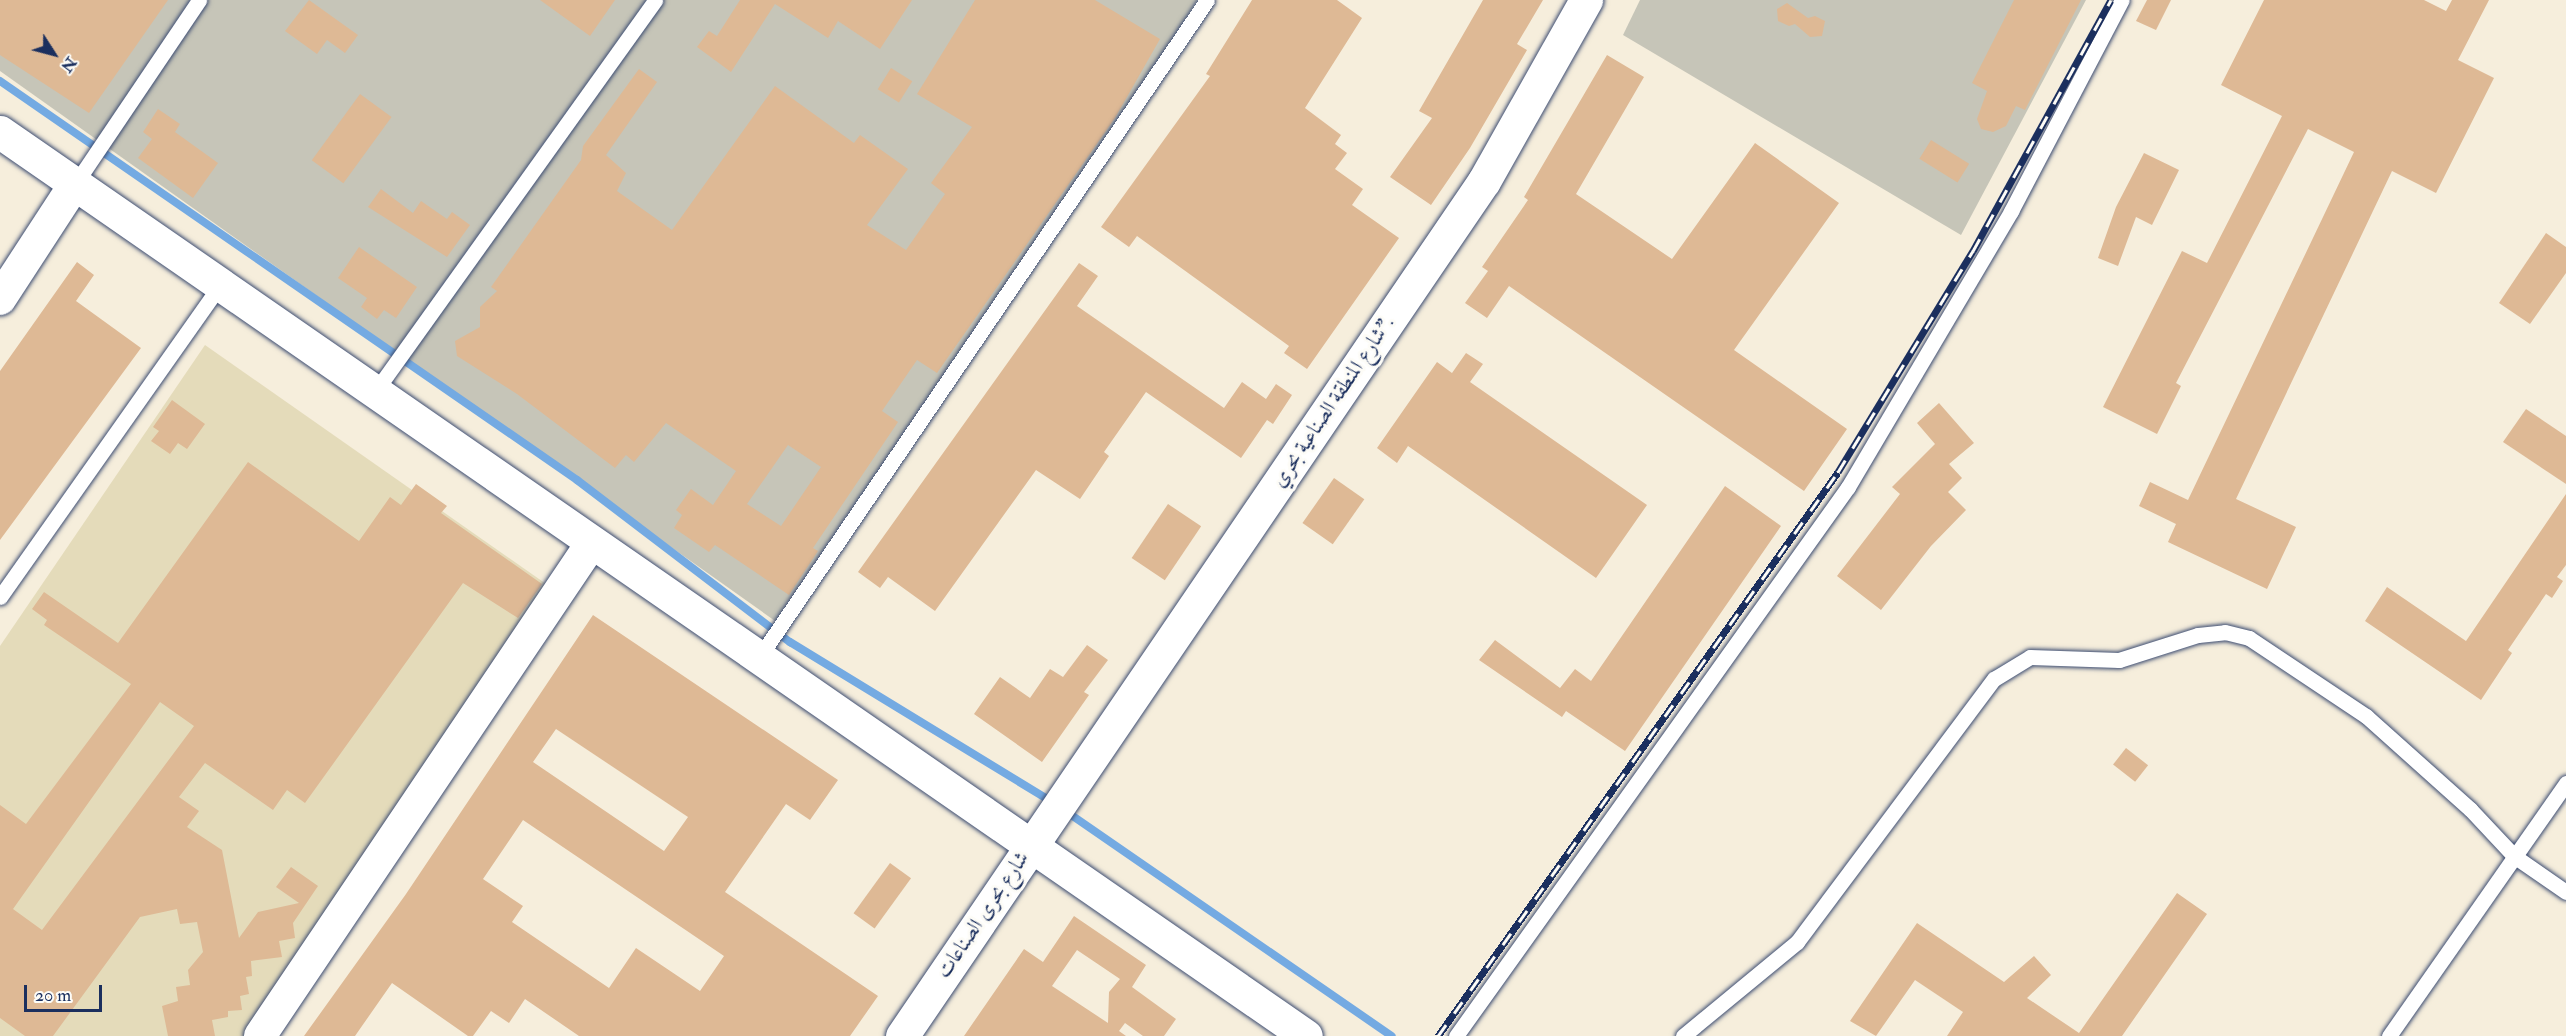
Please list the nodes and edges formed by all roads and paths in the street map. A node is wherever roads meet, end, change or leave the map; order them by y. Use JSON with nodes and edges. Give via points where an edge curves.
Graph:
{"nodes":[{"id":1,"x":199,"y":0,"type":"edge"},
{"id":2,"x":655,"y":0,"type":"edge"},
{"id":3,"x":1207,"y":0,"type":"edge"},
{"id":4,"x":1586,"y":0,"type":"edge"},
{"id":5,"x":2122,"y":0,"type":"edge"},
{"id":6,"x":0,"y":132,"type":"edge"},
{"id":7,"x":84,"y":173,"type":"junction"},
{"id":8,"x":220,"y":285,"type":"junction"},
{"id":9,"x":0,"y":299,"type":"edge"},
{"id":10,"x":383,"y":381,"type":"junction"},
{"id":11,"x":591,"y":544,"type":"junction"},
{"id":12,"x":0,"y":597,"type":"edge"},
{"id":13,"x":765,"y":649,"type":"junction"},
{"id":14,"x":2566,"y":783,"type":"edge"},
{"id":15,"x":1058,"y":806,"type":"joint"},
{"id":16,"x":1030,"y":846,"type":"junction"},
{"id":17,"x":2514,"y":856,"type":"junction"},
{"id":18,"x":2566,"y":892,"type":"edge"},
{"id":19,"x":260,"y":1036,"type":"edge"},
{"id":20,"x":902,"y":1036,"type":"edge"},
{"id":21,"x":1306,"y":1036,"type":"edge"},
{"id":22,"x":1456,"y":1036,"type":"edge"},
{"id":23,"x":1683,"y":1036,"type":"edge"},
{"id":24,"x":2389,"y":1036,"type":"edge"}],
"edges":[{"from":1,"to":7,"type":"lane"},
{"from":2,"to":10,"type":"lane"},
{"from":3,"to":13,"type":"lane"},
{"from":4,"to":15,"type":"street","name":"شارع المنطقة الصناعية بحري\".","via":[[1484,181]]},
{"from":5,"to":22,"type":"lane","via":[[2011,210],[1848,487]]},
{"from":6,"to":7,"type":"street"},
{"from":7,"to":8,"type":"street"},
{"from":7,"to":9,"type":"street"},
{"from":8,"to":10,"type":"street"},
{"from":8,"to":12,"type":"lane"},
{"from":10,"to":11,"type":"street"},
{"from":11,"to":13,"type":"street"},
{"from":11,"to":19,"type":"street"},
{"from":13,"to":16,"type":"street"},
{"from":14,"to":17,"type":"lane"},
{"from":15,"to":16,"type":"street","name":"شارع بحرى الصناعات"},
{"from":16,"to":20,"type":"street","name":"شارع بحرى الصناعات"},
{"from":16,"to":21,"type":"street"},
{"from":17,"to":18,"type":"lane"},
{"from":17,"to":23,"type":"lane","via":[[2470,809],[2366,716],[2249,638],[2225,632],[2198,635],[2119,660],[2030,657],[1994,679],[1797,942]]},
{"from":17,"to":24,"type":"lane"}]}
